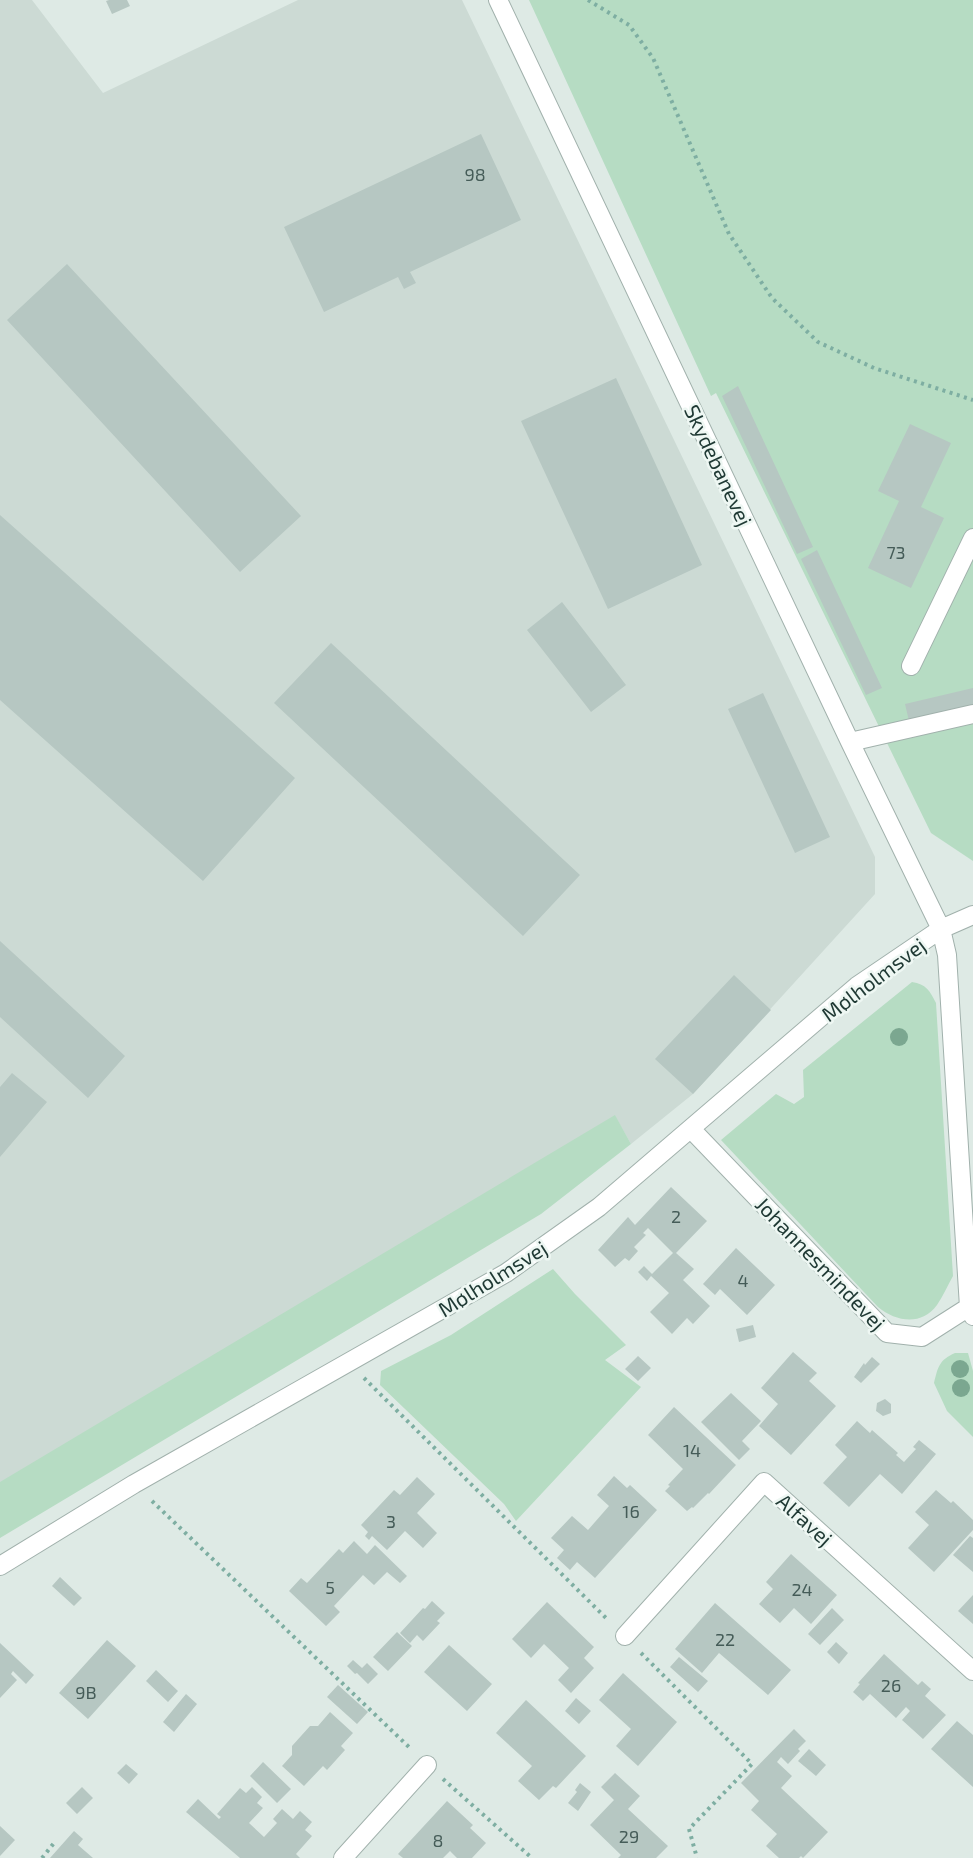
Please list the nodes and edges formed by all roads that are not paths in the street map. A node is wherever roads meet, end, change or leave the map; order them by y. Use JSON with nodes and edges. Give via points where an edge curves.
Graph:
{"nodes":[{"id":1,"x":498,"y":0,"type":"edge"},
{"id":2,"x":973,"y":538,"type":"edge"},
{"id":3,"x":911,"y":666,"type":"dead end"},
{"id":4,"x":973,"y":714,"type":"edge"},
{"id":5,"x":850,"y":742,"type":"junction"},
{"id":6,"x":973,"y":915,"type":"edge"},
{"id":7,"x":941,"y":929,"type":"junction"},
{"id":8,"x":692,"y":1129,"type":"junction"},
{"id":9,"x":971,"y":1312,"type":"edge"},
{"id":10,"x":0,"y":1566,"type":"edge"},
{"id":11,"x":625,"y":1636,"type":"road end"},
{"id":12,"x":973,"y":1671,"type":"edge"},
{"id":13,"x":427,"y":1765,"type":"road end"},
{"id":14,"x":343,"y":1858,"type":"edge"}],
"edges":[{"from":1,"to":5,"type":"street","name":"Skydebanevej"},
{"from":2,"to":3,"type":"street"},
{"from":4,"to":5,"type":"street"},
{"from":5,"to":7,"type":"street","name":"Skydebanevej"},
{"from":6,"to":7,"type":"street","name":"Mølholmsvej"},
{"from":7,"to":8,"type":"street","name":"Mølholmsvej","via":[[857,986]]},
{"from":7,"to":9,"type":"street","name":"Johannesmindevej"},
{"from":8,"to":9,"type":"street","name":"Johannesmindevej","via":[[886,1333],[922,1337]]},
{"from":8,"to":10,"type":"street","name":"Mølholmsvej","via":[[599,1207],[506,1273],[134,1484]]},
{"from":11,"to":12,"type":"street","name":"Alfavej","via":[[764,1482]]},
{"from":13,"to":14,"type":"street"}]}
